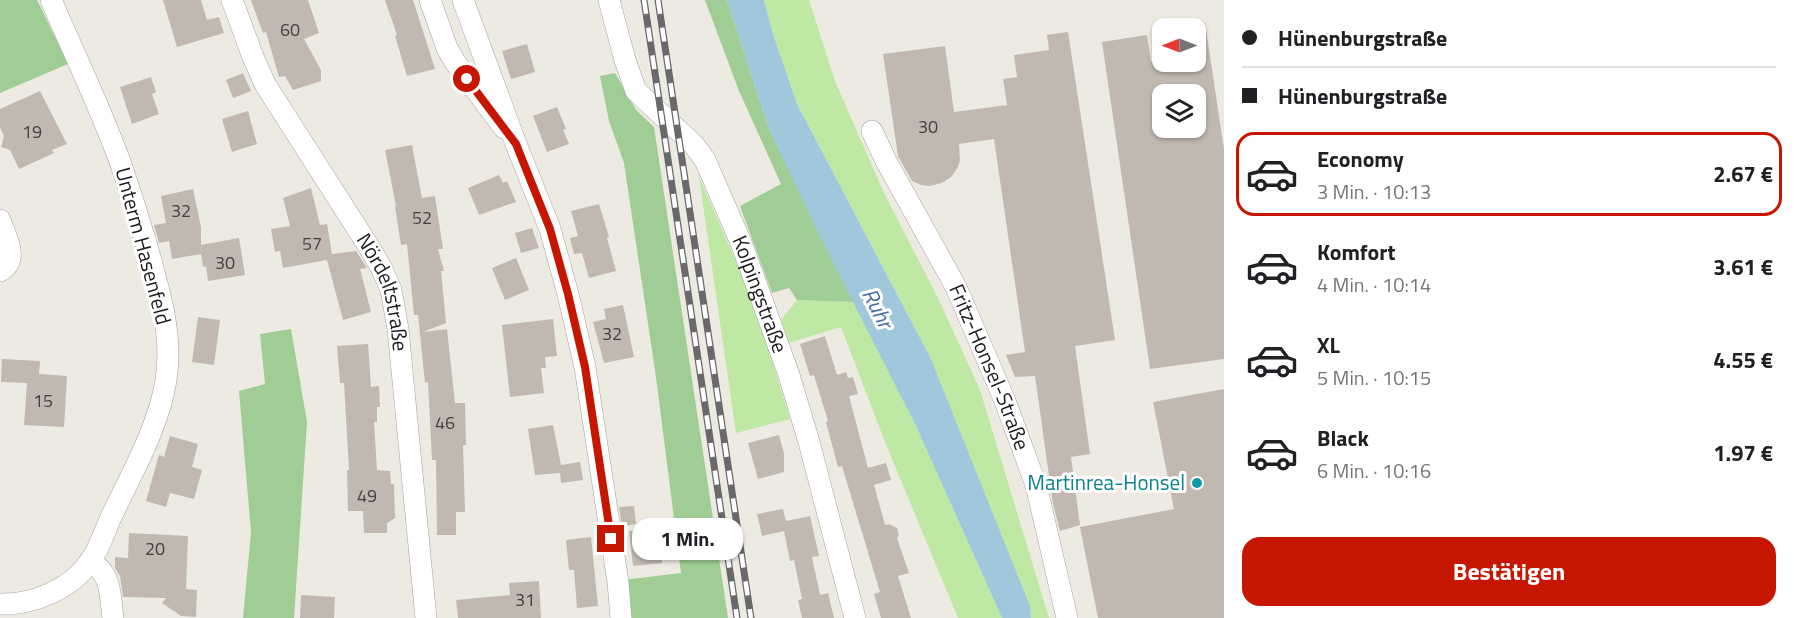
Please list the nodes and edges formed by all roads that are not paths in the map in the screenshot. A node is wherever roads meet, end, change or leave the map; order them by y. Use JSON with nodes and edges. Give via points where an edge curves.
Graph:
{"nodes":[{"id":1,"x":51,"y":0,"type":"edge"},
{"id":2,"x":232,"y":0,"type":"edge"},
{"id":3,"x":430,"y":0,"type":"edge"},
{"id":4,"x":463,"y":0,"type":"edge"},
{"id":5,"x":609,"y":0,"type":"edge"},
{"id":6,"x":872,"y":131,"type":"dead end"},
{"id":7,"x":516,"y":144,"type":"junction"},
{"id":8,"x":0,"y":220,"type":"edge"},
{"id":9,"x":0,"y":271,"type":"edge"},
{"id":10,"x":90,"y":561,"type":"junction"},
{"id":11,"x":0,"y":604,"type":"edge"},
{"id":12,"x":113,"y":618,"type":"edge"},
{"id":13,"x":426,"y":618,"type":"edge"},
{"id":14,"x":621,"y":618,"type":"edge"},
{"id":15,"x":855,"y":618,"type":"edge"},
{"id":16,"x":1067,"y":618,"type":"edge"}],
"edges":[{"from":1,"to":10,"type":"street","name":"Unterm Hasenfeld","via":[[123,170],[158,287],[169,347],[158,413]]},
{"from":2,"to":13,"type":"street","name":"Nördeltstraße","via":[[265,84],[375,258],[391,290]]},
{"from":3,"to":7,"type":"street","via":[[455,62]]},
{"from":4,"to":7,"type":"street"},
{"from":5,"to":15,"type":"street","name":"Kolpingstraße","via":[[636,91],[705,160],[742,245],[789,375]]},
{"from":6,"to":16,"type":"street","name":"Fritz-Honsel-Straße","via":[[957,287],[1005,401],[1036,485]]},
{"from":7,"to":14,"type":"street","via":[[550,229],[580,345]]},
{"from":8,"to":9,"type":"street","via":[[11,259]]},
{"from":10,"to":11,"type":"street","name":"Unterm Hasenfeld","via":[[66,585],[47,595]]},
{"from":10,"to":12,"type":"street","via":[[105,574]]}]}
